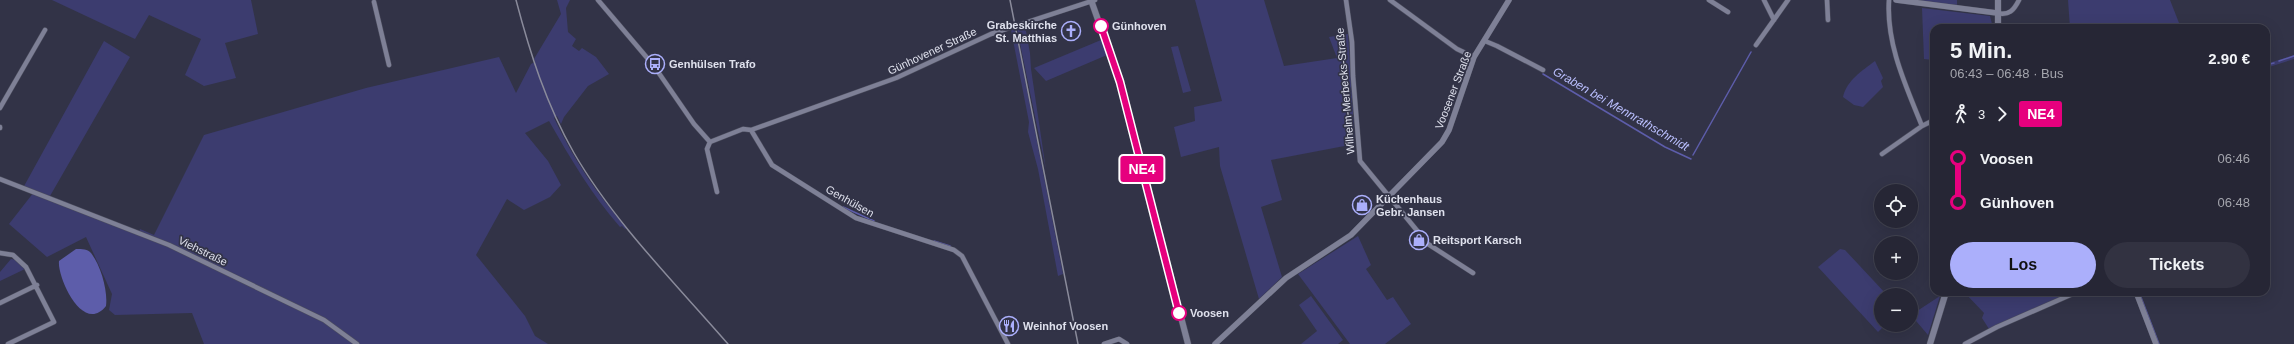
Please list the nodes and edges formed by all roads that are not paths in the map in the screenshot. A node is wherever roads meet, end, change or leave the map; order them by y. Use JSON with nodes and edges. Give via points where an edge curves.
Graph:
{"nodes":[{"id":1,"x":598,"y":0,"type":"edge"},
{"id":2,"x":1092,"y":0,"type":"edge"},
{"id":3,"x":1346,"y":0,"type":"edge"},
{"id":4,"x":1390,"y":0,"type":"edge"},
{"id":5,"x":1508,"y":0,"type":"edge"},
{"id":6,"x":1709,"y":0,"type":"edge"},
{"id":7,"x":1764,"y":0,"type":"edge"},
{"id":8,"x":1788,"y":0,"type":"edge"},
{"id":9,"x":1827,"y":0,"type":"edge"},
{"id":10,"x":1889,"y":0,"type":"edge"},
{"id":11,"x":1896,"y":0,"type":"edge"},
{"id":12,"x":1998,"y":0,"type":"edge"},
{"id":13,"x":2019,"y":0,"type":"edge"},
{"id":14,"x":374,"y":2,"type":"dead end"},
{"id":15,"x":1718,"y":3,"type":"edge"},
{"id":16,"x":1728,"y":12,"type":"dead end"},
{"id":17,"x":1997,"y":13,"type":"junction"},
{"id":18,"x":1774,"y":20,"type":"junction"},
{"id":19,"x":1828,"y":20,"type":"dead end"},
{"id":20,"x":1998,"y":24,"type":"edge"},
{"id":21,"x":46,"y":30,"type":"dead end"},
{"id":22,"x":1484,"y":42,"type":"junction"},
{"id":23,"x":1756,"y":45,"type":"dead end"},
{"id":24,"x":1474,"y":57,"type":"junction"},
{"id":25,"x":389,"y":65,"type":"dead end"},
{"id":26,"x":1543,"y":70,"type":"dead end"},
{"id":27,"x":0,"y":108,"type":"edge"},
{"id":28,"x":1930,"y":122,"type":"edge"},
{"id":29,"x":1922,"y":126,"type":"junction"},
{"id":30,"x":751,"y":130,"type":"junction"},
{"id":31,"x":710,"y":142,"type":"junction"},
{"id":32,"x":1882,"y":154,"type":"dead end"},
{"id":33,"x":0,"y":179,"type":"edge"},
{"id":34,"x":717,"y":192,"type":"dead end"},
{"id":35,"x":1388,"y":195,"type":"junction"},
{"id":36,"x":0,"y":253,"type":"edge"},
{"id":37,"x":1473,"y":273,"type":"dead end"},
{"id":38,"x":37,"y":286,"type":"junction"},
{"id":39,"x":1945,"y":296,"type":"edge"},
{"id":40,"x":2068,"y":296,"type":"edge"},
{"id":41,"x":2137,"y":296,"type":"edge"},
{"id":42,"x":0,"y":303,"type":"edge"},
{"id":43,"x":8,"y":344,"type":"edge"},
{"id":44,"x":357,"y":344,"type":"edge"},
{"id":45,"x":1008,"y":344,"type":"edge"},
{"id":46,"x":1104,"y":344,"type":"edge"},
{"id":47,"x":1127,"y":344,"type":"edge"},
{"id":48,"x":1188,"y":344,"type":"edge"},
{"id":49,"x":1215,"y":344,"type":"edge"},
{"id":50,"x":1930,"y":344,"type":"edge"},
{"id":51,"x":1965,"y":344,"type":"edge"},
{"id":52,"x":2156,"y":344,"type":"edge"}],
"edges":[{"from":1,"to":31,"type":"street","via":[[654,66],[694,124]]},
{"from":2,"to":30,"type":"street","name":"Günhovener Straße","via":[[991,34],[896,78]]},
{"from":2,"to":48,"type":"main road","via":[[1120,82]]},
{"from":3,"to":35,"type":"street","name":"Wilhelm-Merbecks-Straße","via":[[1352,42],[1360,161]]},
{"from":4,"to":24,"type":"street","via":[[1457,49]]},
{"from":5,"to":22,"type":"street","name":"Voosener Straße"},
{"from":6,"to":15,"type":"street"},
{"from":7,"to":18,"type":"street"},
{"from":8,"to":18,"type":"street"},
{"from":9,"to":19,"type":"street"},
{"from":10,"to":29,"type":"street","via":[[1888,9],[1897,59]]},
{"from":11,"to":17,"type":"street"},
{"from":12,"to":17,"type":"main road"},
{"from":13,"to":17,"type":"street","via":[[2012,12]]},
{"from":14,"to":25,"type":"street"},
{"from":15,"to":16,"type":"street"},
{"from":17,"to":20,"type":"main road"},
{"from":18,"to":23,"type":"street"},
{"from":21,"to":27,"type":"street"},
{"from":22,"to":24,"type":"street","name":"Voosener Straße"},
{"from":22,"to":26,"type":"street"},
{"from":24,"to":35,"type":"street","name":"Voosener Straße","via":[[1449,130],[1442,142]]},
{"from":28,"to":29,"type":"street"},
{"from":29,"to":32,"type":"street"},
{"from":30,"to":31,"type":"street","via":[[745,128]]},
{"from":30,"to":45,"type":"street","name":"Genhülsen","via":[[772,165],[842,209],[868,223],[954,250],[962,256]]},
{"from":31,"to":34,"type":"street","via":[[707,149]]},
{"from":33,"to":44,"type":"street","name":"Viehstraße","via":[[200,259],[324,320]]},
{"from":35,"to":37,"type":"street","via":[[1428,244]]},
{"from":35,"to":49,"type":"street","name":"Voosener Straße","via":[[1351,235],[1286,278]]},
{"from":36,"to":38,"type":"street","via":[[13,255],[19,260]]},
{"from":38,"to":42,"type":"street"},
{"from":38,"to":43,"type":"street","via":[[54,322]]},
{"from":39,"to":50,"type":"main road"},
{"from":40,"to":51,"type":"street"},
{"from":41,"to":52,"type":"street"},
{"from":46,"to":47,"type":"street","via":[[1119,339]]}]}
